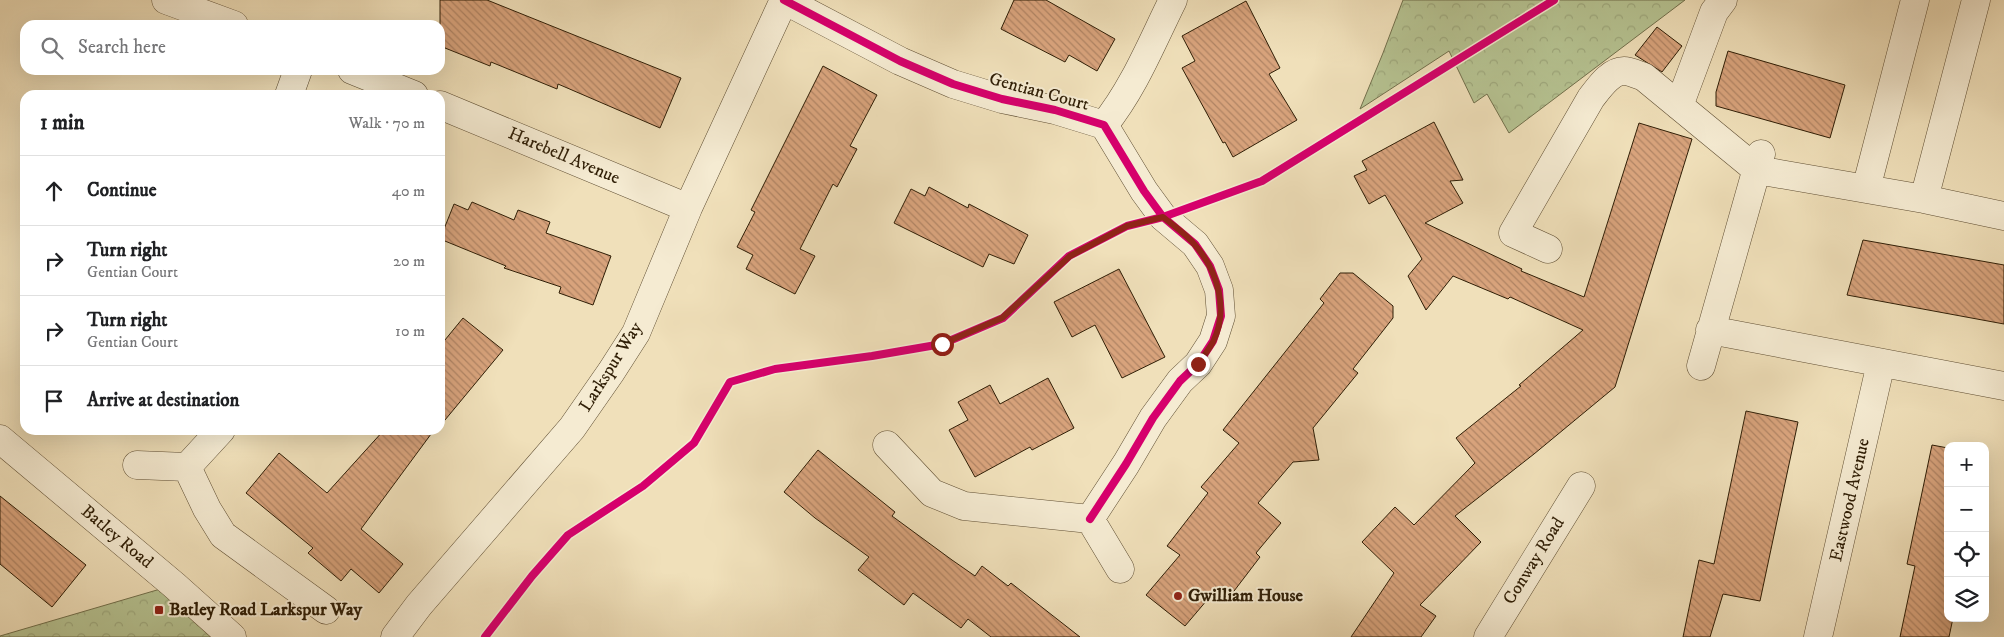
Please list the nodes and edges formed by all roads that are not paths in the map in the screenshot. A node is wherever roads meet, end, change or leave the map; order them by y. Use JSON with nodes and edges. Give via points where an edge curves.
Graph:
{"nodes":[{"id":1,"x":166,"y":0,"type":"edge"},
{"id":2,"x":784,"y":0,"type":"edge"},
{"id":3,"x":1173,"y":0,"type":"edge"},
{"id":4,"x":1723,"y":0,"type":"edge"},
{"id":5,"x":1915,"y":0,"type":"edge"},
{"id":6,"x":1976,"y":0,"type":"edge"},
{"id":7,"x":220,"y":20,"type":"edge"},
{"id":8,"x":296,"y":75,"type":"edge"},
{"id":9,"x":364,"y":75,"type":"edge"},
{"id":10,"x":291,"y":90,"type":"edge"},
{"id":11,"x":402,"y":90,"type":"edge"},
{"id":12,"x":1679,"y":106,"type":"junction"},
{"id":13,"x":445,"y":107,"type":"edge"},
{"id":14,"x":1104,"y":125,"type":"junction"},
{"id":15,"x":1759,"y":161,"type":"junction"},
{"id":16,"x":1866,"y":189,"type":"junction"},
{"id":17,"x":1924,"y":199,"type":"junction"},
{"id":18,"x":688,"y":208,"type":"junction"},
{"id":19,"x":2004,"y":216,"type":"edge"},
{"id":20,"x":1548,"y":249,"type":"dead end"},
{"id":21,"x":1710,"y":330,"type":"junction"},
{"id":22,"x":1882,"y":363,"type":"junction"},
{"id":23,"x":1701,"y":366,"type":"dead end"},
{"id":24,"x":2004,"y":386,"type":"edge"},
{"id":25,"x":216,"y":435,"type":"edge"},
{"id":26,"x":0,"y":439,"type":"edge"},
{"id":27,"x":887,"y":445,"type":"dead end"},
{"id":28,"x":137,"y":465,"type":"dead end"},
{"id":29,"x":187,"y":467,"type":"junction"},
{"id":30,"x":1581,"y":486,"type":"dead end"},
{"id":31,"x":1090,"y":518,"type":"junction"},
{"id":32,"x":1120,"y":569,"type":"dead end"},
{"id":33,"x":326,"y":610,"type":"dead end"},
{"id":34,"x":232,"y":637,"type":"edge"},
{"id":35,"x":395,"y":637,"type":"edge"},
{"id":36,"x":1488,"y":637,"type":"edge"},
{"id":37,"x":1818,"y":637,"type":"edge"}],
"edges":[{"from":1,"to":7,"type":"street"},
{"from":2,"to":14,"type":"street","name":"Gentian Court","via":[[900,61],[953,84]]},
{"from":2,"to":18,"type":"street","name":"Larkspur Way"},
{"from":3,"to":14,"type":"street","name":"Gentian Court","via":[[1118,109]]},
{"from":4,"to":12,"type":"street","via":[[1714,12]]},
{"from":5,"to":16,"type":"street"},
{"from":6,"to":17,"type":"street"},
{"from":8,"to":10,"type":"street"},
{"from":9,"to":11,"type":"street"},
{"from":12,"to":15,"type":"street"},
{"from":12,"to":20,"type":"street","via":[[1644,77],[1625,71],[1605,81],[1591,98],[1513,233]]},
{"from":13,"to":18,"type":"street","name":"Harebell Avenue"},
{"from":14,"to":31,"type":"street","name":"Gentian Court","via":[[1163,217],[1195,244],[1210,266],[1219,290],[1221,316],[1213,341],[1153,418]]},
{"from":15,"to":16,"type":"street"},
{"from":15,"to":21,"type":"street"},
{"from":16,"to":17,"type":"street"},
{"from":17,"to":19,"type":"street"},
{"from":18,"to":35,"type":"street","name":"Larkspur Way","via":[[636,333],[611,372],[572,428]]},
{"from":21,"to":22,"type":"street"},
{"from":21,"to":23,"type":"street"},
{"from":22,"to":24,"type":"street"},
{"from":22,"to":37,"type":"street","name":"Eastwood Avenue"},
{"from":25,"to":29,"type":"street"},
{"from":26,"to":34,"type":"street","name":"Batley Road"},
{"from":27,"to":31,"type":"street","via":[[932,493],[964,506]]},
{"from":28,"to":29,"type":"street"},
{"from":29,"to":33,"type":"street","via":[[223,535]]},
{"from":30,"to":36,"type":"street","name":"Conway Road"},
{"from":31,"to":32,"type":"street"}]}
